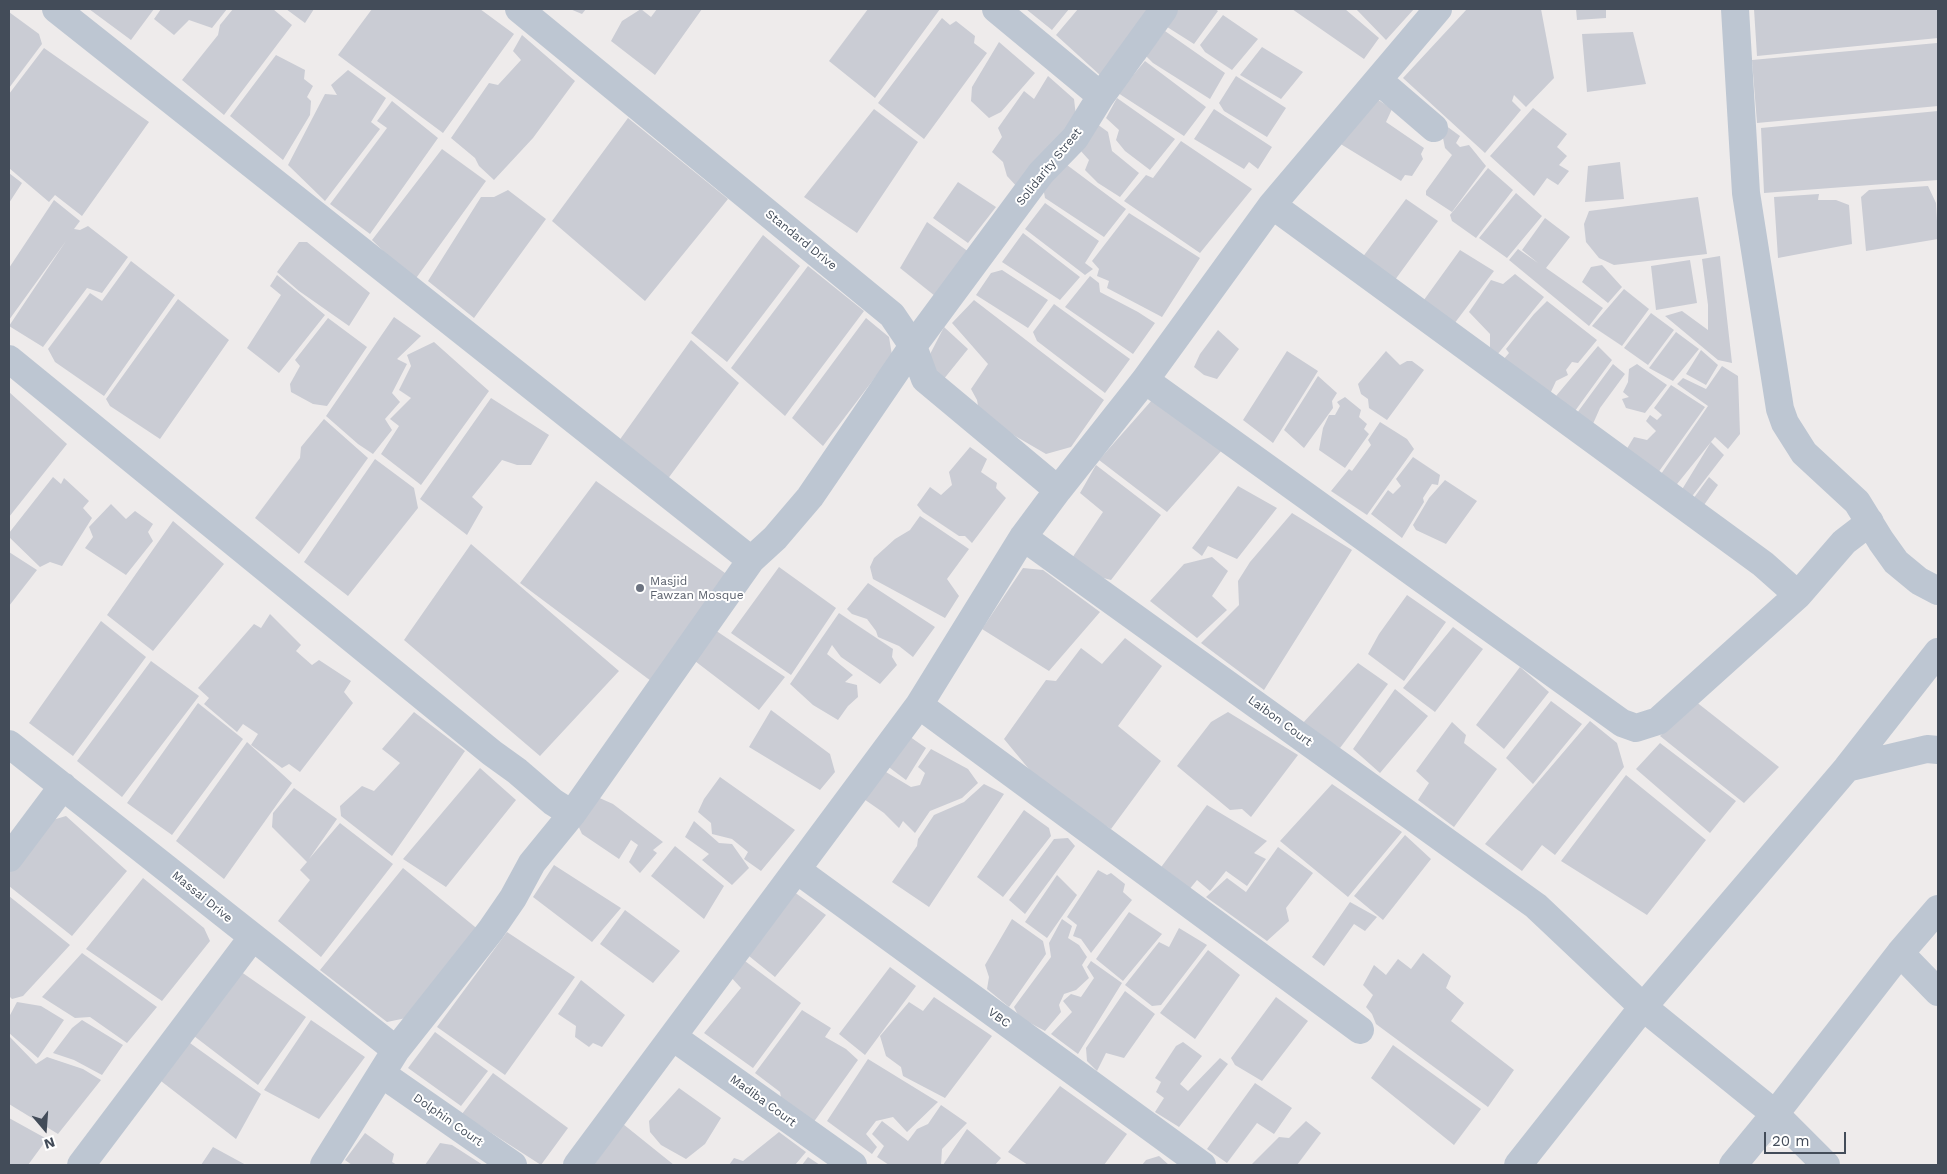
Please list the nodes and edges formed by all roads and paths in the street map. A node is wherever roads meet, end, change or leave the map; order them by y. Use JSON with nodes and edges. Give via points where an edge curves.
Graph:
{"nodes":[{"id":1,"x":56,"y":9,"type":"edge"},
{"id":2,"x":519,"y":9,"type":"edge"},
{"id":3,"x":996,"y":9,"type":"edge"},
{"id":4,"x":1164,"y":9,"type":"edge"},
{"id":5,"x":1438,"y":9,"type":"edge"},
{"id":6,"x":1735,"y":9,"type":"edge"},
{"id":7,"x":1378,"y":80,"type":"junction"},
{"id":8,"x":1101,"y":96,"type":"junction"},
{"id":9,"x":1434,"y":128,"type":"dead end"},
{"id":10,"x":1272,"y":206,"type":"junction"},
{"id":11,"x":913,"y":346,"type":"junction"},
{"id":12,"x":9,"y":359,"type":"edge"},
{"id":13,"x":1145,"y":380,"type":"junction"},
{"id":14,"x":1058,"y":490,"type":"junction"},
{"id":15,"x":1870,"y":522,"type":"junction"},
{"id":16,"x":1023,"y":537,"type":"junction"},
{"id":17,"x":751,"y":560,"type":"junction"},
{"id":18,"x":1938,"y":591,"type":"edge"},
{"id":19,"x":1798,"y":595,"type":"junction"},
{"id":20,"x":1938,"y":652,"type":"edge"},
{"id":21,"x":919,"y":705,"type":"junction"},
{"id":22,"x":9,"y":744,"type":"edge"},
{"id":23,"x":1938,"y":750,"type":"edge"},
{"id":24,"x":1847,"y":768,"type":"junction"},
{"id":25,"x":63,"y":786,"type":"junction"},
{"id":26,"x":572,"y":814,"type":"junction"},
{"id":27,"x":9,"y":858,"type":"edge"},
{"id":28,"x":797,"y":870,"type":"junction"},
{"id":29,"x":1938,"y":909,"type":"edge"},
{"id":30,"x":252,"y":938,"type":"junction"},
{"id":31,"x":1900,"y":953,"type":"junction"},
{"id":32,"x":1938,"y":992,"type":"edge"},
{"id":33,"x":1643,"y":1007,"type":"junction"},
{"id":34,"x":1360,"y":1030,"type":"dead end"},
{"id":35,"x":673,"y":1037,"type":"junction"},
{"id":36,"x":396,"y":1050,"type":"junction"},
{"id":37,"x":382,"y":1074,"type":"junction"},
{"id":38,"x":1775,"y":1114,"type":"junction"},
{"id":39,"x":81,"y":1165,"type":"edge"},
{"id":40,"x":324,"y":1165,"type":"edge"},
{"id":41,"x":514,"y":1165,"type":"edge"},
{"id":42,"x":577,"y":1165,"type":"edge"},
{"id":43,"x":853,"y":1165,"type":"edge"},
{"id":44,"x":1202,"y":1165,"type":"edge"},
{"id":45,"x":1518,"y":1165,"type":"edge"},
{"id":46,"x":1733,"y":1165,"type":"edge"},
{"id":47,"x":1826,"y":1165,"type":"edge"}],
"edges":[{"from":1,"to":17,"type":"street"},
{"from":2,"to":11,"type":"street","name":"Standard Drive","via":[[892,314]]},
{"from":3,"to":8,"type":"street"},
{"from":4,"to":8,"type":"street","name":"Solidarity Street"},
{"from":5,"to":7,"type":"street"},
{"from":6,"to":15,"type":"street","via":[[1746,193],[1780,410],[1804,453],[1857,502]]},
{"from":7,"to":9,"type":"street"},
{"from":7,"to":10,"type":"street"},
{"from":8,"to":11,"type":"street","name":"Solidarity Street","via":[[1075,138],[1041,173]]},
{"from":10,"to":13,"type":"street"},
{"from":10,"to":19,"type":"street","via":[[1763,564]]},
{"from":11,"to":14,"type":"street","name":"Standard Drive","via":[[924,380]]},
{"from":11,"to":17,"type":"street","name":"Solidarity Street","via":[[810,497]]},
{"from":12,"to":26,"type":"street","via":[[492,753]]},
{"from":13,"to":14,"type":"street"},
{"from":13,"to":19,"type":"street","via":[[1622,723],[1636,728],[1658,721]]},
{"from":14,"to":16,"type":"street"},
{"from":15,"to":18,"type":"street","via":[[1896,562],[1919,581]]},
{"from":15,"to":19,"type":"street","via":[[1844,542]]},
{"from":16,"to":21,"type":"street"},
{"from":16,"to":33,"type":"street","name":"Laibon Court","via":[[1536,906]]},
{"from":17,"to":26,"type":"street","name":"Solidarity Street"},
{"from":20,"to":24,"type":"street"},
{"from":21,"to":28,"type":"street"},
{"from":21,"to":34,"type":"street"},
{"from":22,"to":25,"type":"street","name":"Massai Drive"},
{"from":23,"to":24,"type":"street","via":[[1927,749]]},
{"from":24,"to":33,"type":"street"},
{"from":25,"to":27,"type":"street"},
{"from":25,"to":30,"type":"street","name":"Massai Drive"},
{"from":26,"to":36,"type":"street","name":"Solidarity Street","via":[[532,863],[491,930]]},
{"from":28,"to":35,"type":"street"},
{"from":28,"to":44,"type":"street","name":"VBC"},
{"from":29,"to":31,"type":"street"},
{"from":30,"to":36,"type":"street","name":"Massai Drive"},
{"from":30,"to":39,"type":"street"},
{"from":31,"to":32,"type":"street"},
{"from":31,"to":38,"type":"street"},
{"from":33,"to":38,"type":"street","name":"Laibon Court"},
{"from":33,"to":45,"type":"street"},
{"from":35,"to":42,"type":"street"},
{"from":35,"to":43,"type":"street","name":"Madiba Court"},
{"from":36,"to":37,"type":"street","name":"Solidarity Street"},
{"from":37,"to":40,"type":"street","name":"Solidarity Street"},
{"from":37,"to":41,"type":"street","name":"Dolphin Court"},
{"from":38,"to":46,"type":"street"},
{"from":38,"to":47,"type":"street","name":"Laibon Court"}]}
